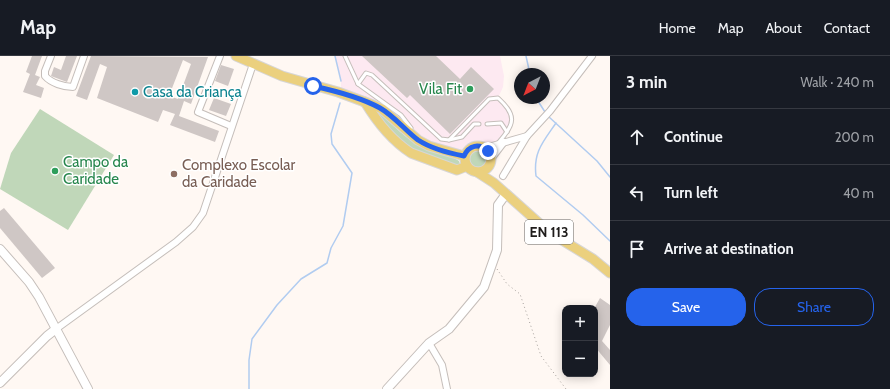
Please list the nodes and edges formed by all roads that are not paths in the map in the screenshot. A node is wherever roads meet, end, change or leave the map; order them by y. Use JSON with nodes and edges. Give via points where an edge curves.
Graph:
{"nodes":[{"id":1,"x":51,"y":56,"type":"edge"},
{"id":2,"x":84,"y":56,"type":"edge"},
{"id":3,"x":220,"y":56,"type":"edge"},
{"id":4,"x":236,"y":56,"type":"edge"},
{"id":5,"x":345,"y":56,"type":"edge"},
{"id":6,"x":592,"y":56,"type":"edge"},
{"id":7,"x":253,"y":64,"type":"junction"},
{"id":8,"x":358,"y":84,"type":"junction"},
{"id":9,"x":365,"y":102,"type":"junction"},
{"id":10,"x":479,"y":124,"type":"dead end"},
{"id":11,"x":487,"y":124,"type":"dead end"},
{"id":12,"x":231,"y":126,"type":"junction"},
{"id":13,"x":507,"y":132,"type":"junction"},
{"id":14,"x":527,"y":136,"type":"junction"},
{"id":15,"x":418,"y":140,"type":"junction"},
{"id":16,"x":450,"y":140,"type":"junction"},
{"id":17,"x":504,"y":142,"type":"junction"},
{"id":18,"x":497,"y":144,"type":"junction"},
{"id":19,"x":485,"y":148,"type":"junction"},
{"id":20,"x":464,"y":156,"type":"junction"},
{"id":21,"x":490,"y":161,"type":"junction"},
{"id":22,"x":467,"y":166,"type":"junction"},
{"id":23,"x":477,"y":172,"type":"junction"},
{"id":24,"x":503,"y":176,"type":"dead end"},
{"id":25,"x":494,"y":183,"type":"junction"},
{"id":26,"x":506,"y":194,"type":"junction"},
{"id":27,"x":0,"y":249,"type":"edge"},
{"id":28,"x":610,"y":273,"type":"edge"},
{"id":29,"x":56,"y":329,"type":"junction"},
{"id":30,"x":429,"y":343,"type":"junction"},
{"id":31,"x":0,"y":383,"type":"edge"},
{"id":32,"x":88,"y":389,"type":"edge"},
{"id":33,"x":387,"y":389,"type":"edge"},
{"id":34,"x":447,"y":389,"type":"edge"}],
"edges":[{"from":1,"to":2,"type":"street","via":[[45,76],[48,80],[73,87]]},
{"from":3,"to":12,"type":"street","via":[[198,112]]},
{"from":4,"to":7,"type":"main road"},
{"from":5,"to":8,"type":"lane"},
{"from":6,"to":14,"type":"street","via":[[550,111]]},
{"from":7,"to":9,"type":"main road","via":[[282,76]]},
{"from":7,"to":12,"type":"street"},
{"from":8,"to":15,"type":"lane","via":[[401,115]]},
{"from":8,"to":16,"type":"lane","via":[[366,74],[372,75],[431,132],[441,139]]},
{"from":9,"to":15,"type":"main road","via":[[382,109]]},
{"from":9,"to":22,"type":"main road","via":[[387,133],[405,148],[457,170]]},
{"from":10,"to":16,"type":"lane","via":[[474,124],[462,137]]},
{"from":11,"to":13,"type":"lane","via":[[500,123]]},
{"from":12,"to":29,"type":"street","via":[[203,213],[193,227],[140,269]]},
{"from":13,"to":16,"type":"lane","via":[[512,114],[498,98],[489,99]]},
{"from":13,"to":18,"type":"lane"},
{"from":14,"to":17,"type":"street"},
{"from":14,"to":24,"type":"street"},
{"from":15,"to":20,"type":"main road","via":[[435,149]]},
{"from":17,"to":18,"type":"street"},
{"from":17,"to":21,"type":"street"},
{"from":18,"to":19,"type":"street"},
{"from":19,"to":20,"type":"main road","via":[[472,147]]},
{"from":19,"to":21,"type":"main road"},
{"from":20,"to":22,"type":"main road"},
{"from":21,"to":23,"type":"main road","via":[[485,170]]},
{"from":21,"to":25,"type":"main road"},
{"from":22,"to":23,"type":"main road","number":"EN 113","via":[[473,172]]},
{"from":23,"to":25,"type":"main road","number":"EN 113"},
{"from":25,"to":26,"type":"main road","number":"EN 113"},
{"from":26,"to":28,"type":"main road","number":"EN 113","via":[[549,232],[593,259]]},
{"from":26,"to":30,"type":"street","via":[[498,205],[496,250],[484,287],[449,329]]},
{"from":27,"to":29,"type":"street","via":[[39,297]]},
{"from":29,"to":31,"type":"street"},
{"from":29,"to":32,"type":"street"},
{"from":30,"to":33,"type":"street"},
{"from":30,"to":34,"type":"street","via":[[442,365]]}]}
